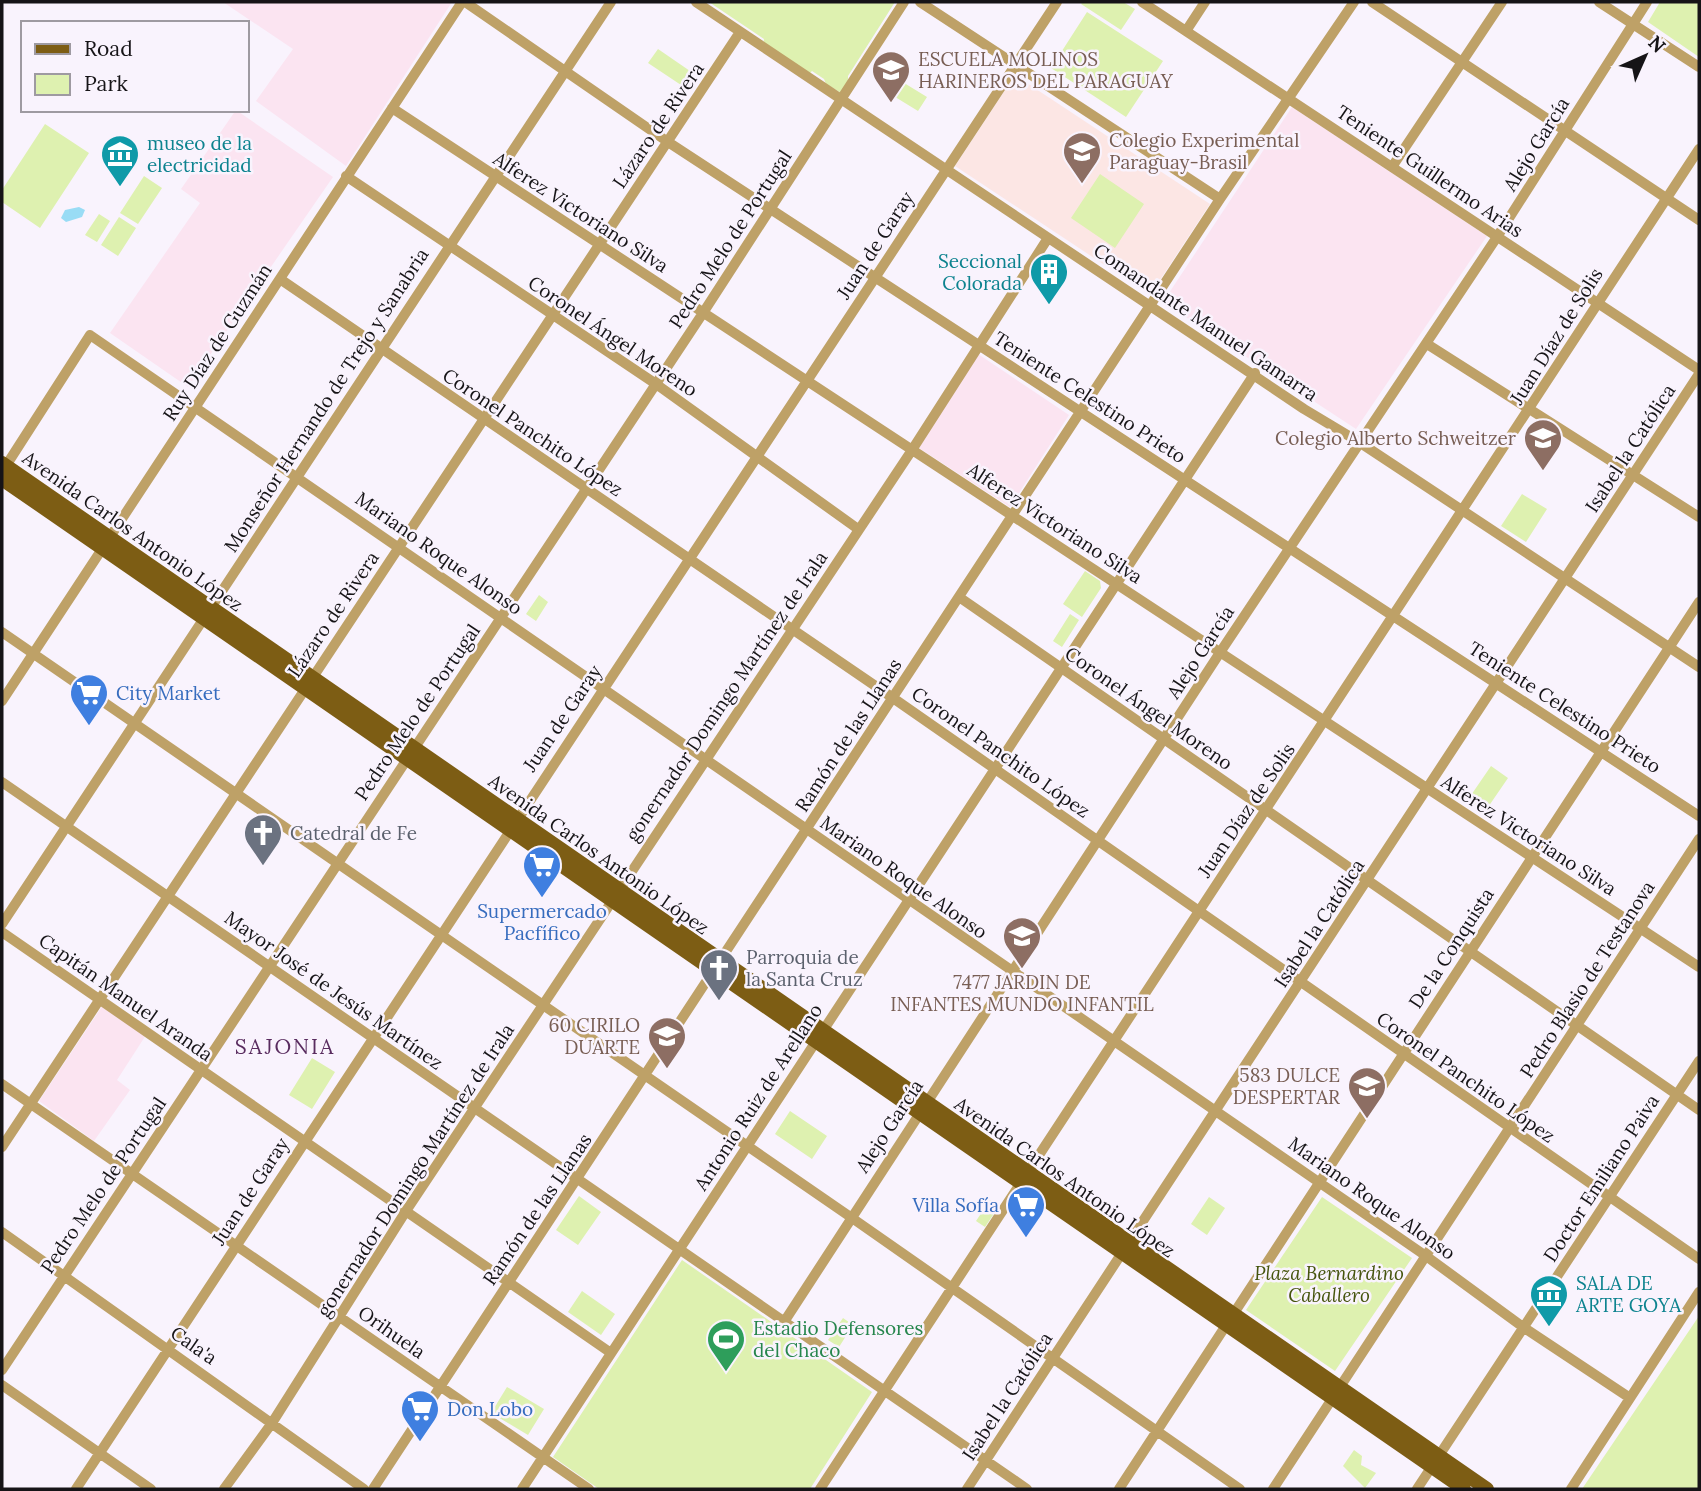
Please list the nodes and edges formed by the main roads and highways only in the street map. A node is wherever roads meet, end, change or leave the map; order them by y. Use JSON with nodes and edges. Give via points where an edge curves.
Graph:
{"nodes":[{"id":1,"x":3,"y":470,"type":"edge"},
{"id":2,"x":1435,"y":1461,"type":"junction"},
{"id":3,"x":1464,"y":1489,"type":"edge"},
{"id":4,"x":1487,"y":1489,"type":"edge"}],
"edges":[{"from":1,"to":2,"type":"main road","name":"Avenida Carlos Antonio López"},
{"from":2,"to":3,"type":"main road","name":"Avenida Carlos Antonio López"},
{"from":2,"to":4,"type":"main road","name":"Avenida Carlos Antonio López"}]}
